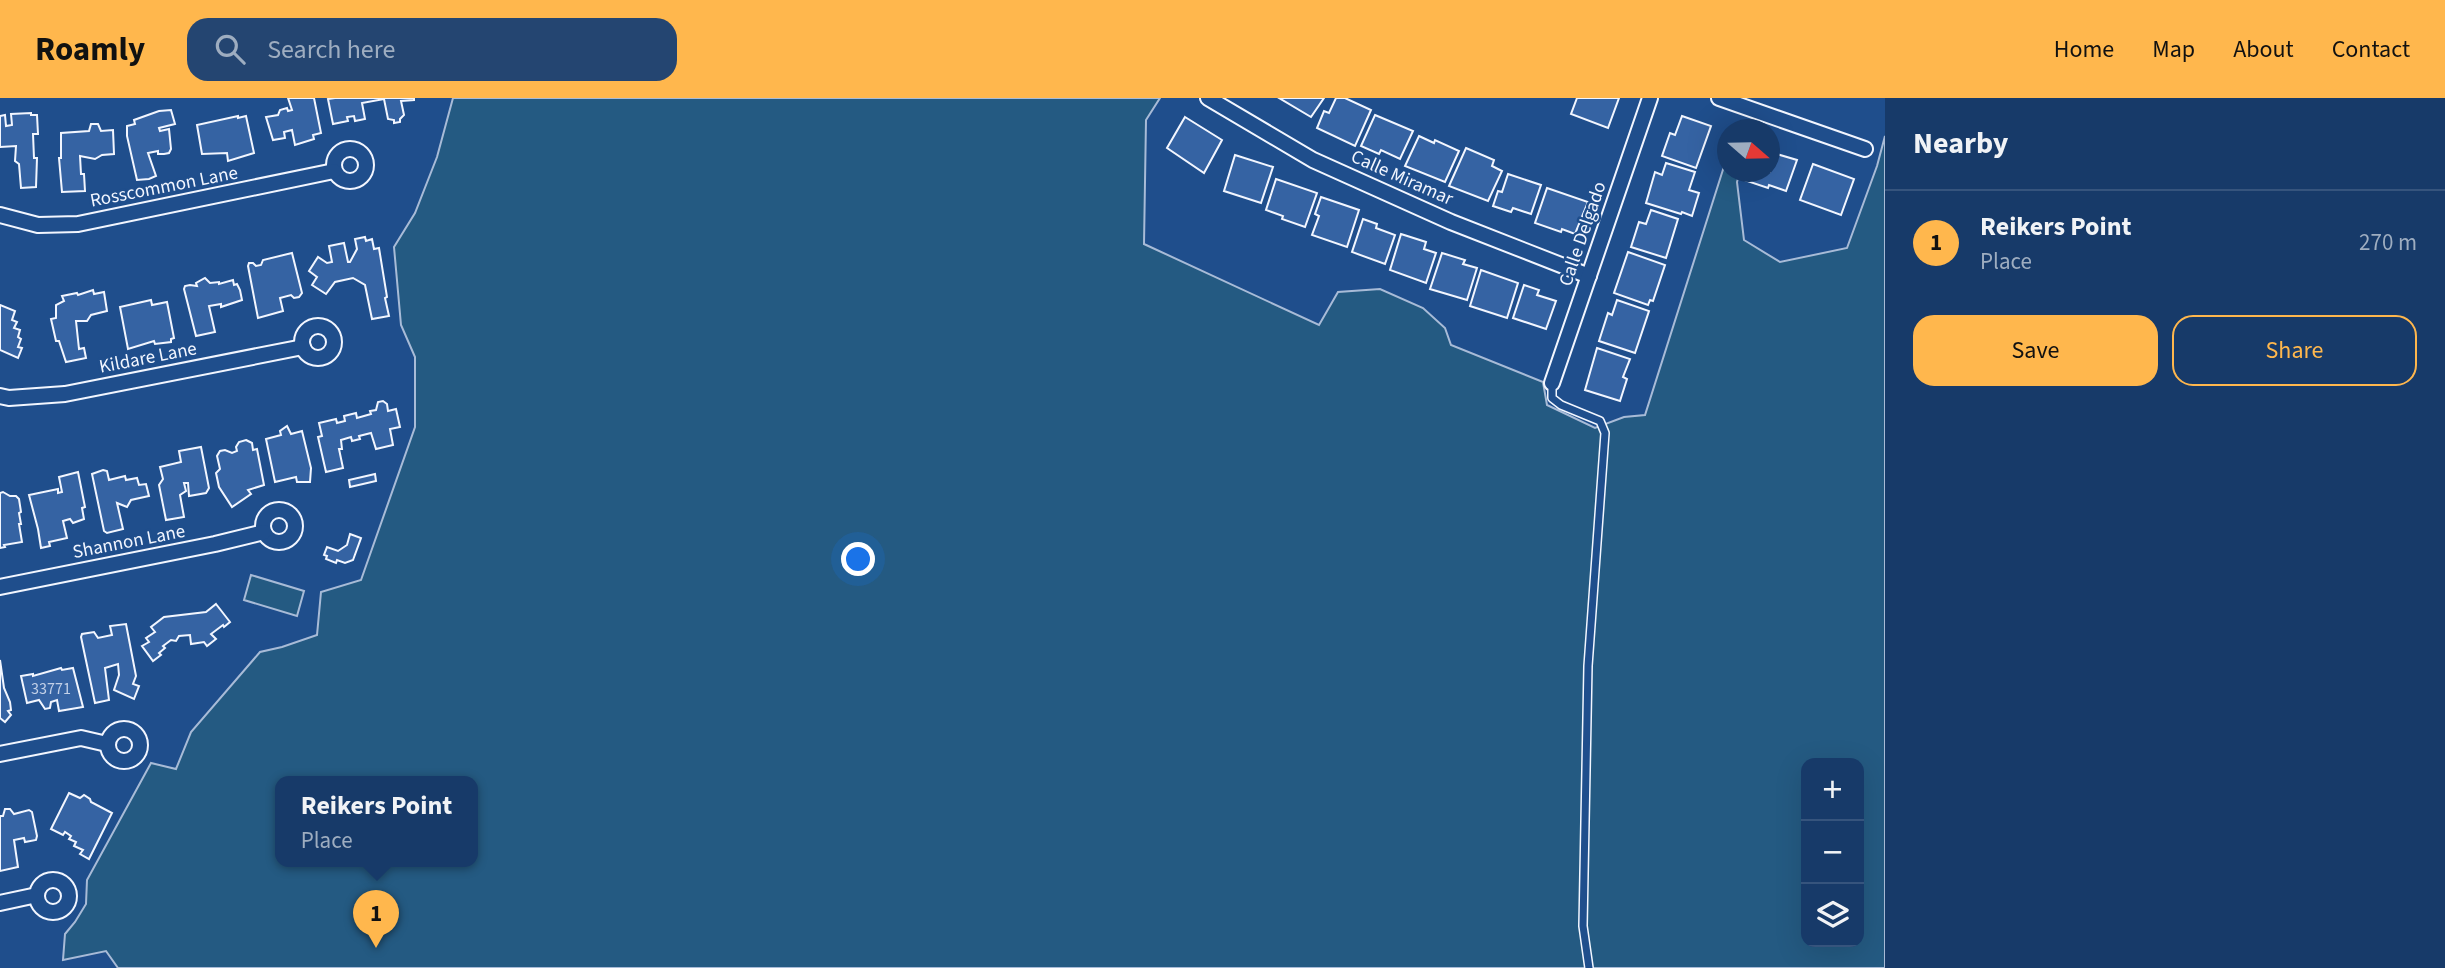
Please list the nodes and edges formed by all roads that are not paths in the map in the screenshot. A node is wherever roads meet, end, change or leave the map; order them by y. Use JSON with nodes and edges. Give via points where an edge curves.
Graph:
{"nodes":[{"id":1,"x":1208,"y":98,"type":"edge"},
{"id":2,"x":1650,"y":98,"type":"edge"},
{"id":3,"x":1719,"y":98,"type":"edge"},
{"id":4,"x":1865,"y":149,"type":"dead end"},
{"id":5,"x":334,"y":171,"type":"dead end"},
{"id":6,"x":0,"y":215,"type":"edge"},
{"id":7,"x":1589,"y":276,"type":"junction"},
{"id":8,"x":303,"y":347,"type":"dead end"},
{"id":9,"x":1552,"y":383,"type":"joint"},
{"id":10,"x":0,"y":396,"type":"edge"},
{"id":11,"x":264,"y":532,"type":"dead end"},
{"id":12,"x":0,"y":587,"type":"edge"},
{"id":13,"x":107,"y":744,"type":"dead end"},
{"id":14,"x":0,"y":754,"type":"edge"},
{"id":15,"x":37,"y":895,"type":"dead end"},
{"id":16,"x":0,"y":903,"type":"edge"},
{"id":17,"x":1589,"y":968,"type":"edge"}],
"edges":[{"from":1,"to":7,"type":"street","name":"Calle Miramar","via":[[1313,160],[1451,222]]},
{"from":2,"to":7,"type":"street","name":"Calle Delgado"},
{"from":3,"to":4,"type":"street"},
{"from":5,"to":6,"type":"street","name":"Rosscommon Lane","via":[[78,224],[38,226]]},
{"from":7,"to":9,"type":"street","name":"Calle Delgado"},
{"from":8,"to":10,"type":"street","name":"Kildare Lane","via":[[65,394]]},
{"from":9,"to":17,"type":"lane","via":[[1552,398],[1600,421],[1605,433],[1588,666],[1584,926]]},
{"from":11,"to":12,"type":"street","name":"Shannon Lane"},
{"from":13,"to":14,"type":"street","via":[[81,738]]},
{"from":15,"to":16,"type":"street"}]}
